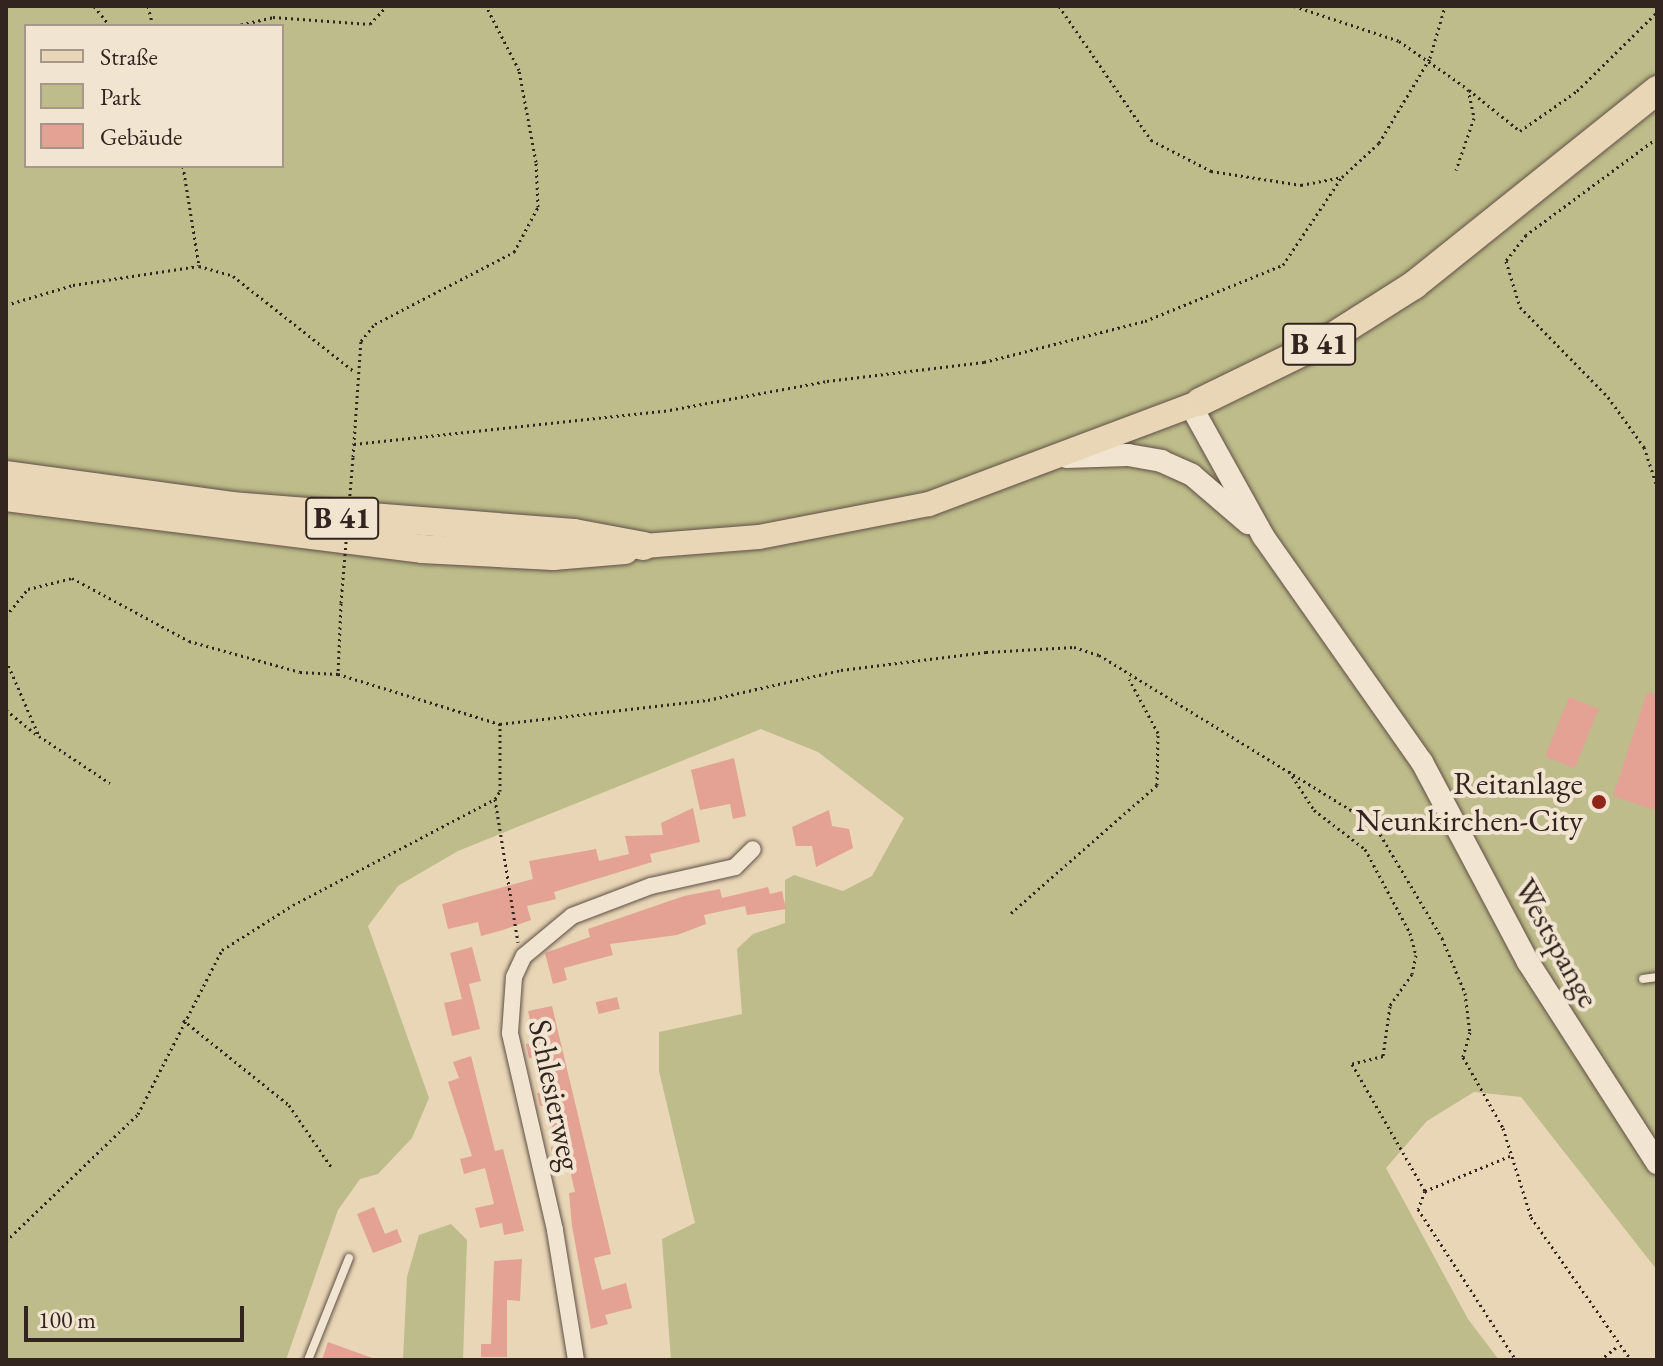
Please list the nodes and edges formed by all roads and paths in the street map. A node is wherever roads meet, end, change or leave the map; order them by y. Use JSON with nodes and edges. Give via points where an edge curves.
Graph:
{"nodes":[{"id":1,"x":94,"y":6,"type":"edge"},
{"id":2,"x":387,"y":6,"type":"edge"},
{"id":3,"x":486,"y":6,"type":"edge"},
{"id":4,"x":1059,"y":6,"type":"edge"},
{"id":5,"x":1294,"y":6,"type":"edge"},
{"id":6,"x":1445,"y":6,"type":"edge"},
{"id":7,"x":1657,"y":12,"type":"edge"},
{"id":8,"x":108,"y":24,"type":"edge"},
{"id":9,"x":243,"y":24,"type":"edge"},
{"id":10,"x":1430,"y":58,"type":"junction"},
{"id":11,"x":1468,"y":89,"type":"junction"},
{"id":12,"x":1657,"y":90,"type":"edge"},
{"id":13,"x":1657,"y":138,"type":"edge"},
{"id":14,"x":183,"y":168,"type":"edge"},
{"id":15,"x":1456,"y":170,"type":"dead end"},
{"id":16,"x":1342,"y":177,"type":"junction"},
{"id":17,"x":199,"y":266,"type":"junction"},
{"id":18,"x":6,"y":305,"type":"edge"},
{"id":19,"x":355,"y":372,"type":"junction"},
{"id":20,"x":1195,"y":404,"type":"junction"},
{"id":21,"x":354,"y":444,"type":"junction"},
{"id":22,"x":1066,"y":457,"type":"junction"},
{"id":23,"x":6,"y":475,"type":"edge"},
{"id":24,"x":1657,"y":486,"type":"edge"},
{"id":25,"x":6,"y":497,"type":"edge"},
{"id":26,"x":1263,"y":536,"type":"junction"},
{"id":27,"x":644,"y":546,"type":"junction"},
{"id":28,"x":6,"y":616,"type":"edge"},
{"id":29,"x":6,"y":660,"type":"edge"},
{"id":30,"x":338,"y":674,"type":"junction"},
{"id":31,"x":1127,"y":676,"type":"junction"},
{"id":32,"x":6,"y":710,"type":"edge"},
{"id":33,"x":500,"y":724,"type":"junction"},
{"id":34,"x":39,"y":736,"type":"junction"},
{"id":35,"x":1289,"y":771,"type":"junction"},
{"id":36,"x":110,"y":783,"type":"dead end"},
{"id":37,"x":495,"y":799,"type":"junction"},
{"id":38,"x":753,"y":849,"type":"dead end"},
{"id":39,"x":1011,"y":913,"type":"dead end"},
{"id":40,"x":524,"y":956,"type":"junction"},
{"id":41,"x":1657,"y":977,"type":"edge"},
{"id":42,"x":1643,"y":979,"type":"dead end"},
{"id":43,"x":183,"y":1020,"type":"junction"},
{"id":44,"x":1511,"y":1155,"type":"junction"},
{"id":45,"x":1657,"y":1163,"type":"edge"},
{"id":46,"x":332,"y":1168,"type":"dead end"},
{"id":47,"x":1425,"y":1191,"type":"junction"},
{"id":48,"x":6,"y":1241,"type":"edge"},
{"id":49,"x":349,"y":1258,"type":"dead end"},
{"id":50,"x":1619,"y":1344,"type":"junction"},
{"id":51,"x":308,"y":1360,"type":"edge"},
{"id":52,"x":576,"y":1360,"type":"edge"},
{"id":53,"x":1516,"y":1360,"type":"edge"},
{"id":54,"x":1600,"y":1360,"type":"edge"},
{"id":55,"x":1631,"y":1360,"type":"edge"}],
"edges":[{"from":1,"to":8,"type":"path"},
{"from":2,"to":9,"type":"path","via":[[370,24],[273,17]]},
{"from":3,"to":19,"type":"path","via":[[519,70],[538,207],[514,252],[375,324],[361,341]]},
{"from":4,"to":16,"type":"path","via":[[1151,140],[1211,171],[1301,185]]},
{"from":5,"to":10,"type":"path"},
{"from":6,"to":10,"type":"path"},
{"from":7,"to":11,"type":"path","via":[[1577,91],[1520,131]]},
{"from":10,"to":11,"type":"path"},
{"from":10,"to":16,"type":"path","via":[[1379,143]]},
{"from":11,"to":15,"type":"path","via":[[1474,118]]},
{"from":12,"to":20,"type":"highway","number":"B 41","via":[[1414,285],[1318,345]]},
{"from":13,"to":24,"type":"path","via":[[1526,235],[1506,261],[1520,307],[1608,397],[1644,447]]},
{"from":14,"to":17,"type":"path"},
{"from":16,"to":21,"type":"path","via":[[1283,265],[1145,321],[984,362],[827,381],[664,411]]},
{"from":17,"to":18,"type":"path","via":[[73,285]]},
{"from":17,"to":19,"type":"path","via":[[233,276]]},
{"from":19,"to":21,"type":"path"},
{"from":20,"to":22,"type":"main road","number":"B 41"},
{"from":20,"to":26,"type":"main road"},
{"from":21,"to":30,"type":"path","bridge":true},
{"from":22,"to":26,"type":"main road","via":[[1128,455],[1176,467]]},
{"from":22,"to":27,"type":"main road","number":"B 41","via":[[952,497],[867,518],[759,537]]},
{"from":23,"to":27,"type":"highway","number":"B 41","via":[[231,506],[423,526],[574,533]]},
{"from":25,"to":27,"type":"highway","number":"B 41","via":[[422,549],[553,556]]},
{"from":26,"to":45,"type":"main road","name":"Westspange","via":[[1422,762],[1603,1087]]},
{"from":28,"to":30,"type":"path","via":[[28,589],[72,578],[189,641],[300,672]]},
{"from":29,"to":34,"type":"path"},
{"from":30,"to":33,"type":"path"},
{"from":31,"to":33,"type":"path","via":[[1099,655],[1074,647],[986,652],[841,670],[708,700]]},
{"from":31,"to":35,"type":"path"},
{"from":31,"to":39,"type":"path","via":[[1158,733],[1157,785]]},
{"from":32,"to":34,"type":"path"},
{"from":33,"to":37,"type":"path","via":[[500,791]]},
{"from":34,"to":36,"type":"path"},
{"from":35,"to":44,"type":"path","via":[[1374,824],[1442,938],[1465,993],[1470,1032],[1463,1057]]},
{"from":35,"to":47,"type":"path","via":[[1314,810],[1365,849],[1410,933],[1414,965],[1390,1006],[1383,1056],[1352,1064]]},
{"from":37,"to":40,"type":"path","via":[[509,907]]},
{"from":37,"to":43,"type":"path","via":[[293,905],[222,950]]},
{"from":38,"to":40,"type":"street","via":[[735,867],[605,900],[547,933]]},
{"from":40,"to":52,"type":"street","name":"Schlesierweg","via":[[508,1007],[510,1033],[555,1230]]},
{"from":41,"to":42,"type":"lane"},
{"from":43,"to":46,"type":"path","via":[[289,1105]]},
{"from":43,"to":48,"type":"path","via":[[138,1114]]},
{"from":44,"to":47,"type":"path"},
{"from":44,"to":50,"type":"path","via":[[1531,1217]]},
{"from":47,"to":53,"type":"path","via":[[1418,1209]]},
{"from":49,"to":51,"type":"lane"},
{"from":50,"to":54,"type":"path"},
{"from":50,"to":55,"type":"path"}]}
